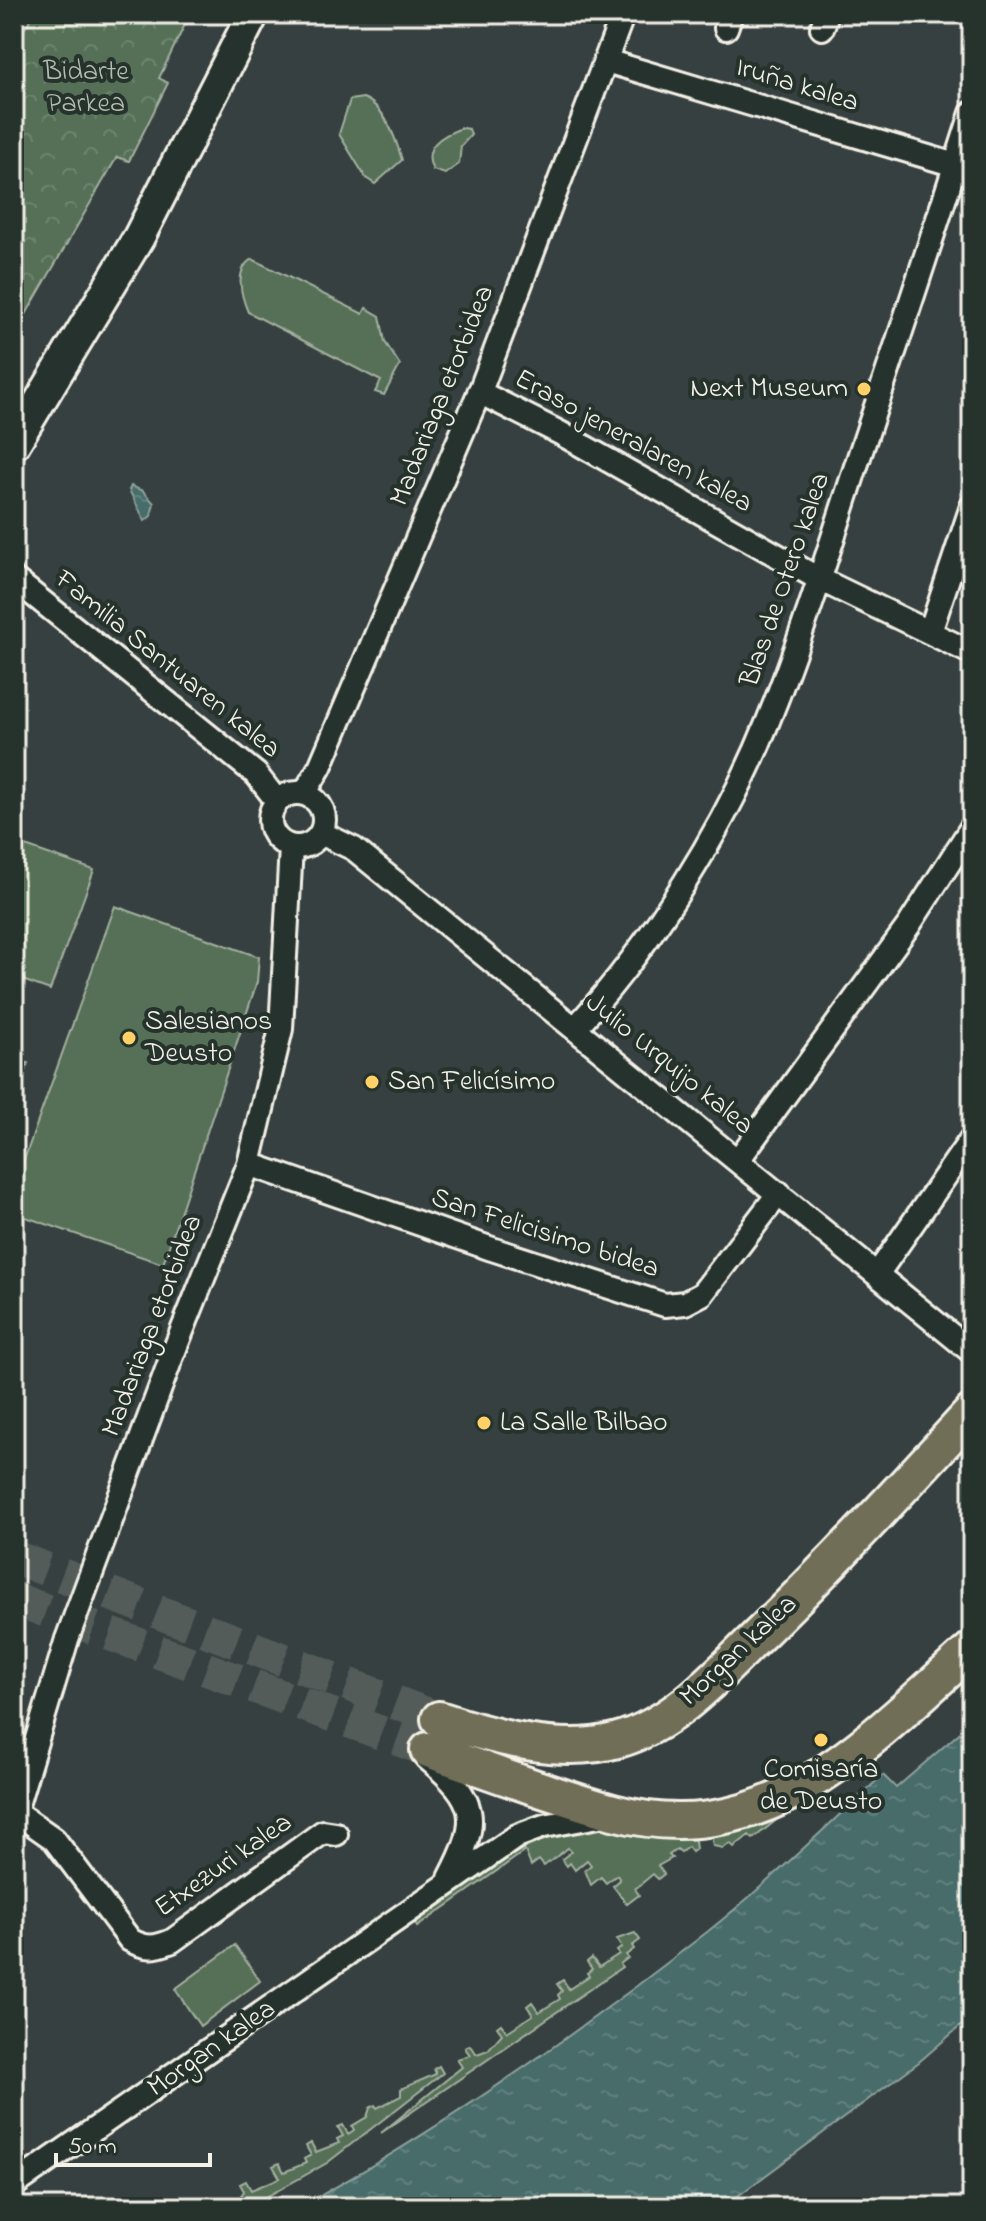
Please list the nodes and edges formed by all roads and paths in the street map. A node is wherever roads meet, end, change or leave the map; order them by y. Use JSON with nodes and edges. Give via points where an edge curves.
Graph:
{"nodes":[{"id":1,"x":242,"y":14,"type":"edge"},
{"id":2,"x":253,"y":14,"type":"edge"},
{"id":3,"x":623,"y":14,"type":"edge"},
{"id":4,"x":606,"y":61,"type":"junction"},
{"id":5,"x":972,"y":113,"type":"edge"},
{"id":6,"x":964,"y":167,"type":"edge"},
{"id":7,"x":479,"y":392,"type":"junction"},
{"id":8,"x":14,"y":427,"type":"edge"},
{"id":9,"x":14,"y":444,"type":"edge"},
{"id":10,"x":972,"y":506,"type":"edge"},
{"id":11,"x":14,"y":579,"type":"edge"},
{"id":12,"x":819,"y":579,"type":"junction"},
{"id":13,"x":930,"y":632,"type":"junction"},
{"id":14,"x":972,"y":653,"type":"edge"},
{"id":15,"x":304,"y":794,"type":"junction"},
{"id":16,"x":277,"y":801,"type":"junction"},
{"id":17,"x":972,"y":827,"type":"edge"},
{"id":18,"x":321,"y":833,"type":"junction"},
{"id":19,"x":291,"y":847,"type":"junction"},
{"id":20,"x":576,"y":1027,"type":"junction"},
{"id":21,"x":972,"y":1138,"type":"edge"},
{"id":22,"x":738,"y":1160,"type":"junction"},
{"id":23,"x":249,"y":1164,"type":"junction"},
{"id":24,"x":779,"y":1193,"type":"junction"},
{"id":25,"x":878,"y":1273,"type":"junction"},
{"id":26,"x":972,"y":1352,"type":"edge"},
{"id":27,"x":972,"y":1412,"type":"edge"},
{"id":28,"x":972,"y":1649,"type":"edge"},
{"id":29,"x":431,"y":1742,"type":"junction"},
{"id":30,"x":14,"y":1813,"type":"edge"},
{"id":31,"x":615,"y":1813,"type":"junction"},
{"id":32,"x":336,"y":1834,"type":"dead end"},
{"id":33,"x":447,"y":1883,"type":"junction"},
{"id":34,"x":14,"y":2185,"type":"edge"}],
"edges":[{"from":1,"to":8,"type":"main road","via":[[201,101],[104,277]]},
{"from":2,"to":9,"type":"main road","via":[[139,237]]},
{"from":3,"to":4,"type":"street","name":"Madariaga etorbidea"},
{"from":4,"to":6,"type":"street","name":"Iruña kalea"},
{"from":4,"to":7,"type":"street","name":"Madariaga etorbidea"},
{"from":5,"to":6,"type":"street","name":"Blas de Otero kalea"},
{"from":6,"to":12,"type":"street","name":"Blas de Otero kalea"},
{"from":7,"to":12,"type":"street","name":"Eraso jeneralaren kalea"},
{"from":7,"to":15,"type":"street","name":"Madariaga etorbidea"},
{"from":10,"to":13,"type":"street"},
{"from":11,"to":16,"type":"street","name":"Familia Santuaren kalea","via":[[256,774]]},
{"from":12,"to":13,"type":"street","name":"Eraso jeneralaren kalea"},
{"from":12,"to":20,"type":"street","name":"Blas de Otero kalea","via":[[768,723],[721,819],[649,935]]},
{"from":13,"to":14,"type":"street","name":"Eraso jeneralaren kalea"},
{"from":15,"to":16,"type":"street"},
{"from":15,"to":18,"type":"street","via":[[322,809]]},
{"from":16,"to":19,"type":"street","via":[[270,824],[276,839]]},
{"from":17,"to":22,"type":"street","via":[[909,925]]},
{"from":18,"to":19,"type":"street","via":[[308,845]]},
{"from":18,"to":20,"type":"street","name":"Julio Urquijo kalea","via":[[354,849]]},
{"from":19,"to":23,"type":"street","name":"Madariaga etorbidea","via":[[281,1029]]},
{"from":20,"to":22,"type":"street","name":"Julio Urquijo kalea"},
{"from":21,"to":25,"type":"street"},
{"from":22,"to":24,"type":"street","name":"Julio Urquijo kalea"},
{"from":23,"to":24,"type":"street","name":"San Felicisimo bidea","via":[[665,1305],[702,1294]]},
{"from":23,"to":30,"type":"street","name":"Madariaga etorbidea","via":[[67,1639]]},
{"from":24,"to":25,"type":"street","name":"Julio Urquijo kalea"},
{"from":25,"to":26,"type":"street","name":"Julio Urquijo kalea"},
{"from":27,"to":29,"type":"main road","name":"Morgan kalea","via":[[838,1558],[684,1704],[650,1727],[583,1745],[483,1734]]},
{"from":28,"to":31,"type":"main road","via":[[850,1755],[753,1811],[677,1822]]},
{"from":29,"to":31,"type":"main road","via":[[510,1778]]},
{"from":29,"to":33,"type":"street","name":"Morgan kalea","via":[[469,1804],[465,1849]]},
{"from":30,"to":32,"type":"street","name":"Etxezuri kalea","via":[[54,1839],[130,1940],[155,1948],[323,1832]]},
{"from":31,"to":33,"type":"street","name":"Morgan kalea","via":[[517,1836]]},
{"from":33,"to":34,"type":"street","name":"Morgan kalea"}]}
